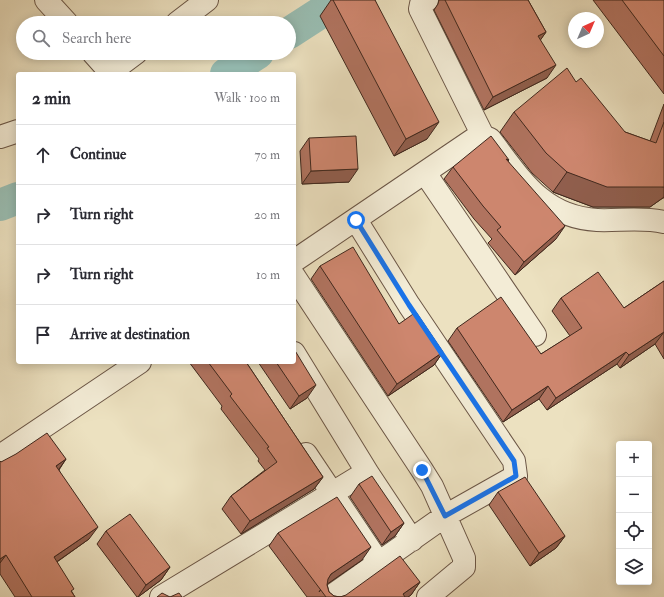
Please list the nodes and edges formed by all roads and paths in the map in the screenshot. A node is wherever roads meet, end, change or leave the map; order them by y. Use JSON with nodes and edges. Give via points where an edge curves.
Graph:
{"nodes":[{"id":1,"x":46,"y":0,"type":"edge"},
{"id":2,"x":207,"y":0,"type":"edge"},
{"id":3,"x":427,"y":0,"type":"edge"},
{"id":4,"x":61,"y":16,"type":"edge"},
{"id":5,"x":185,"y":16,"type":"edge"},
{"id":6,"x":99,"y":60,"type":"edge"},
{"id":7,"x":127,"y":60,"type":"edge"},
{"id":8,"x":108,"y":72,"type":"edge"},
{"id":9,"x":110,"y":72,"type":"edge"},
{"id":10,"x":16,"y":132,"type":"edge"},
{"id":11,"x":483,"y":136,"type":"junction"},
{"id":12,"x":0,"y":137,"type":"edge"},
{"id":13,"x":425,"y":173,"type":"junction"},
{"id":14,"x":356,"y":220,"type":"junction"},
{"id":15,"x":664,"y":222,"type":"edge"},
{"id":16,"x":296,"y":260,"type":"edge"},
{"id":17,"x":296,"y":279,"type":"edge"},
{"id":18,"x":535,"y":335,"type":"dead end"},
{"id":19,"x":296,"y":356,"type":"edge"},
{"id":20,"x":137,"y":364,"type":"edge"},
{"id":21,"x":297,"y":441,"type":"edge"},
{"id":22,"x":0,"y":456,"type":"edge"},
{"id":23,"x":367,"y":472,"type":"junction"},
{"id":24,"x":333,"y":493,"type":"junction"},
{"id":25,"x":445,"y":516,"type":"junction"},
{"id":26,"x":412,"y":540,"type":"junction"},
{"id":27,"x":378,"y":563,"type":"junction"},
{"id":28,"x":161,"y":597,"type":"edge"},
{"id":29,"x":330,"y":597,"type":"edge"},
{"id":30,"x":428,"y":597,"type":"edge"}],
"edges":[{"from":1,"to":4,"type":"street"},
{"from":2,"to":5,"type":"street"},
{"from":3,"to":11,"type":"street","via":[[421,4],[420,9]]},
{"from":6,"to":8,"type":"street"},
{"from":7,"to":9,"type":"street"},
{"from":10,"to":12,"type":"street"},
{"from":11,"to":13,"type":"street","via":[[477,137]]},
{"from":11,"to":15,"type":"street","via":[[490,139],[536,197],[560,212],[572,217],[596,220]]},
{"from":13,"to":14,"type":"street"},
{"from":13,"to":18,"type":"street"},
{"from":14,"to":16,"type":"street"},
{"from":14,"to":25,"type":"street","via":[[409,305],[514,461],[516,476]]},
{"from":17,"to":25,"type":"street","via":[[422,470]]},
{"from":19,"to":23,"type":"street"},
{"from":20,"to":22,"type":"street"},
{"from":21,"to":24,"type":"street"},
{"from":23,"to":24,"type":"street"},
{"from":23,"to":26,"type":"street"},
{"from":24,"to":27,"type":"street"},
{"from":24,"to":28,"type":"street"},
{"from":25,"to":26,"type":"street"},
{"from":25,"to":30,"type":"street","via":[[464,558],[464,567]]},
{"from":26,"to":27,"type":"street"},
{"from":27,"to":29,"type":"street"}]}
